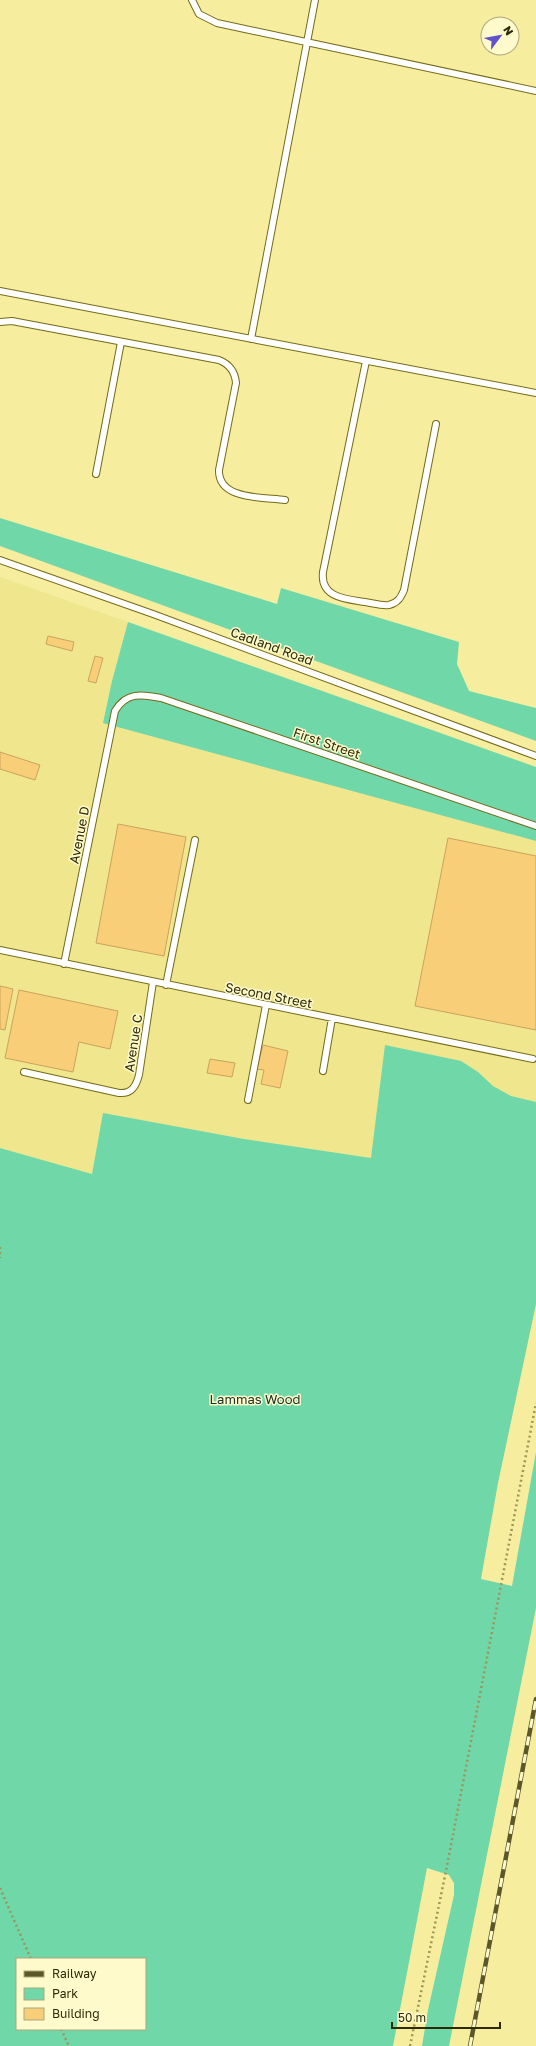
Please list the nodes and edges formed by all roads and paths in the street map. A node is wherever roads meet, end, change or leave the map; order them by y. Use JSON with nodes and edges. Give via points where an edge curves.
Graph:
{"nodes":[{"id":1,"x":192,"y":0,"type":"edge"},
{"id":2,"x":315,"y":0,"type":"edge"},
{"id":3,"x":307,"y":42,"type":"junction"},
{"id":4,"x":536,"y":91,"type":"edge"},
{"id":5,"x":0,"y":291,"type":"edge"},
{"id":6,"x":0,"y":322,"type":"edge"},
{"id":7,"x":251,"y":339,"type":"junction"},
{"id":8,"x":121,"y":342,"type":"junction"},
{"id":9,"x":366,"y":361,"type":"junction"},
{"id":10,"x":536,"y":394,"type":"edge"},
{"id":11,"x":436,"y":424,"type":"dead end"},
{"id":12,"x":96,"y":474,"type":"dead end"},
{"id":13,"x":285,"y":500,"type":"dead end"},
{"id":14,"x":0,"y":560,"type":"edge"},
{"id":15,"x":115,"y":711,"type":"joint"},
{"id":16,"x":536,"y":756,"type":"edge"},
{"id":17,"x":536,"y":826,"type":"edge"},
{"id":18,"x":195,"y":840,"type":"dead end"},
{"id":19,"x":0,"y":950,"type":"edge"},
{"id":20,"x":64,"y":964,"type":"junction"},
{"id":21,"x":153,"y":982,"type":"junction"},
{"id":22,"x":166,"y":985,"type":"junction"},
{"id":23,"x":266,"y":1005,"type":"junction"},
{"id":24,"x":332,"y":1018,"type":"junction"},
{"id":25,"x":533,"y":1059,"type":"dead end"},
{"id":26,"x":323,"y":1071,"type":"dead end"},
{"id":27,"x":24,"y":1072,"type":"dead end"},
{"id":28,"x":248,"y":1100,"type":"dead end"},
{"id":29,"x":0,"y":1247,"type":"edge"},
{"id":30,"x":0,"y":1258,"type":"edge"},
{"id":31,"x":536,"y":1403,"type":"edge"},
{"id":32,"x":0,"y":1888,"type":"edge"},
{"id":33,"x":31,"y":1958,"type":"edge"},
{"id":34,"x":61,"y":2030,"type":"edge"},
{"id":35,"x":69,"y":2046,"type":"edge"},
{"id":36,"x":410,"y":2046,"type":"edge"}],
"edges":[{"from":1,"to":3,"type":"lane","via":[[199,14],[211,20]]},
{"from":2,"to":3,"type":"lane"},
{"from":3,"to":4,"type":"lane"},
{"from":3,"to":7,"type":"lane"},
{"from":5,"to":7,"type":"lane"},
{"from":6,"to":8,"type":"lane","via":[[12,321]]},
{"from":7,"to":9,"type":"lane"},
{"from":8,"to":12,"type":"lane"},
{"from":8,"to":13,"type":"lane","via":[[219,360],[229,366],[236,383],[219,478],[226,489],[232,492]]},
{"from":9,"to":10,"type":"lane"},
{"from":9,"to":11,"type":"lane","via":[[322,578],[326,590],[336,597],[389,605],[401,597]]},
{"from":14,"to":16,"type":"lane","name":"Cadland Road"},
{"from":15,"to":17,"type":"lane","name":"First Street","via":[[118,704],[139,694],[161,698]]},
{"from":15,"to":20,"type":"lane","name":"Avenue D"},
{"from":18,"to":22,"type":"lane"},
{"from":19,"to":20,"type":"lane","name":"Second Street"},
{"from":20,"to":21,"type":"lane","name":"Second Street"},
{"from":21,"to":22,"type":"lane","name":"Second Street"},
{"from":21,"to":27,"type":"lane","name":"Avenue C","via":[[139,1075],[130,1091],[119,1093]]},
{"from":22,"to":23,"type":"lane","name":"Second Street"},
{"from":23,"to":24,"type":"lane","name":"Second Street"},
{"from":23,"to":28,"type":"lane"},
{"from":24,"to":25,"type":"lane","name":"Second Street"},
{"from":24,"to":26,"type":"lane"},
{"from":29,"to":30,"type":"path"},
{"from":31,"to":36,"type":"path"},
{"from":32,"to":33,"type":"path"},
{"from":34,"to":35,"type":"path"}]}
